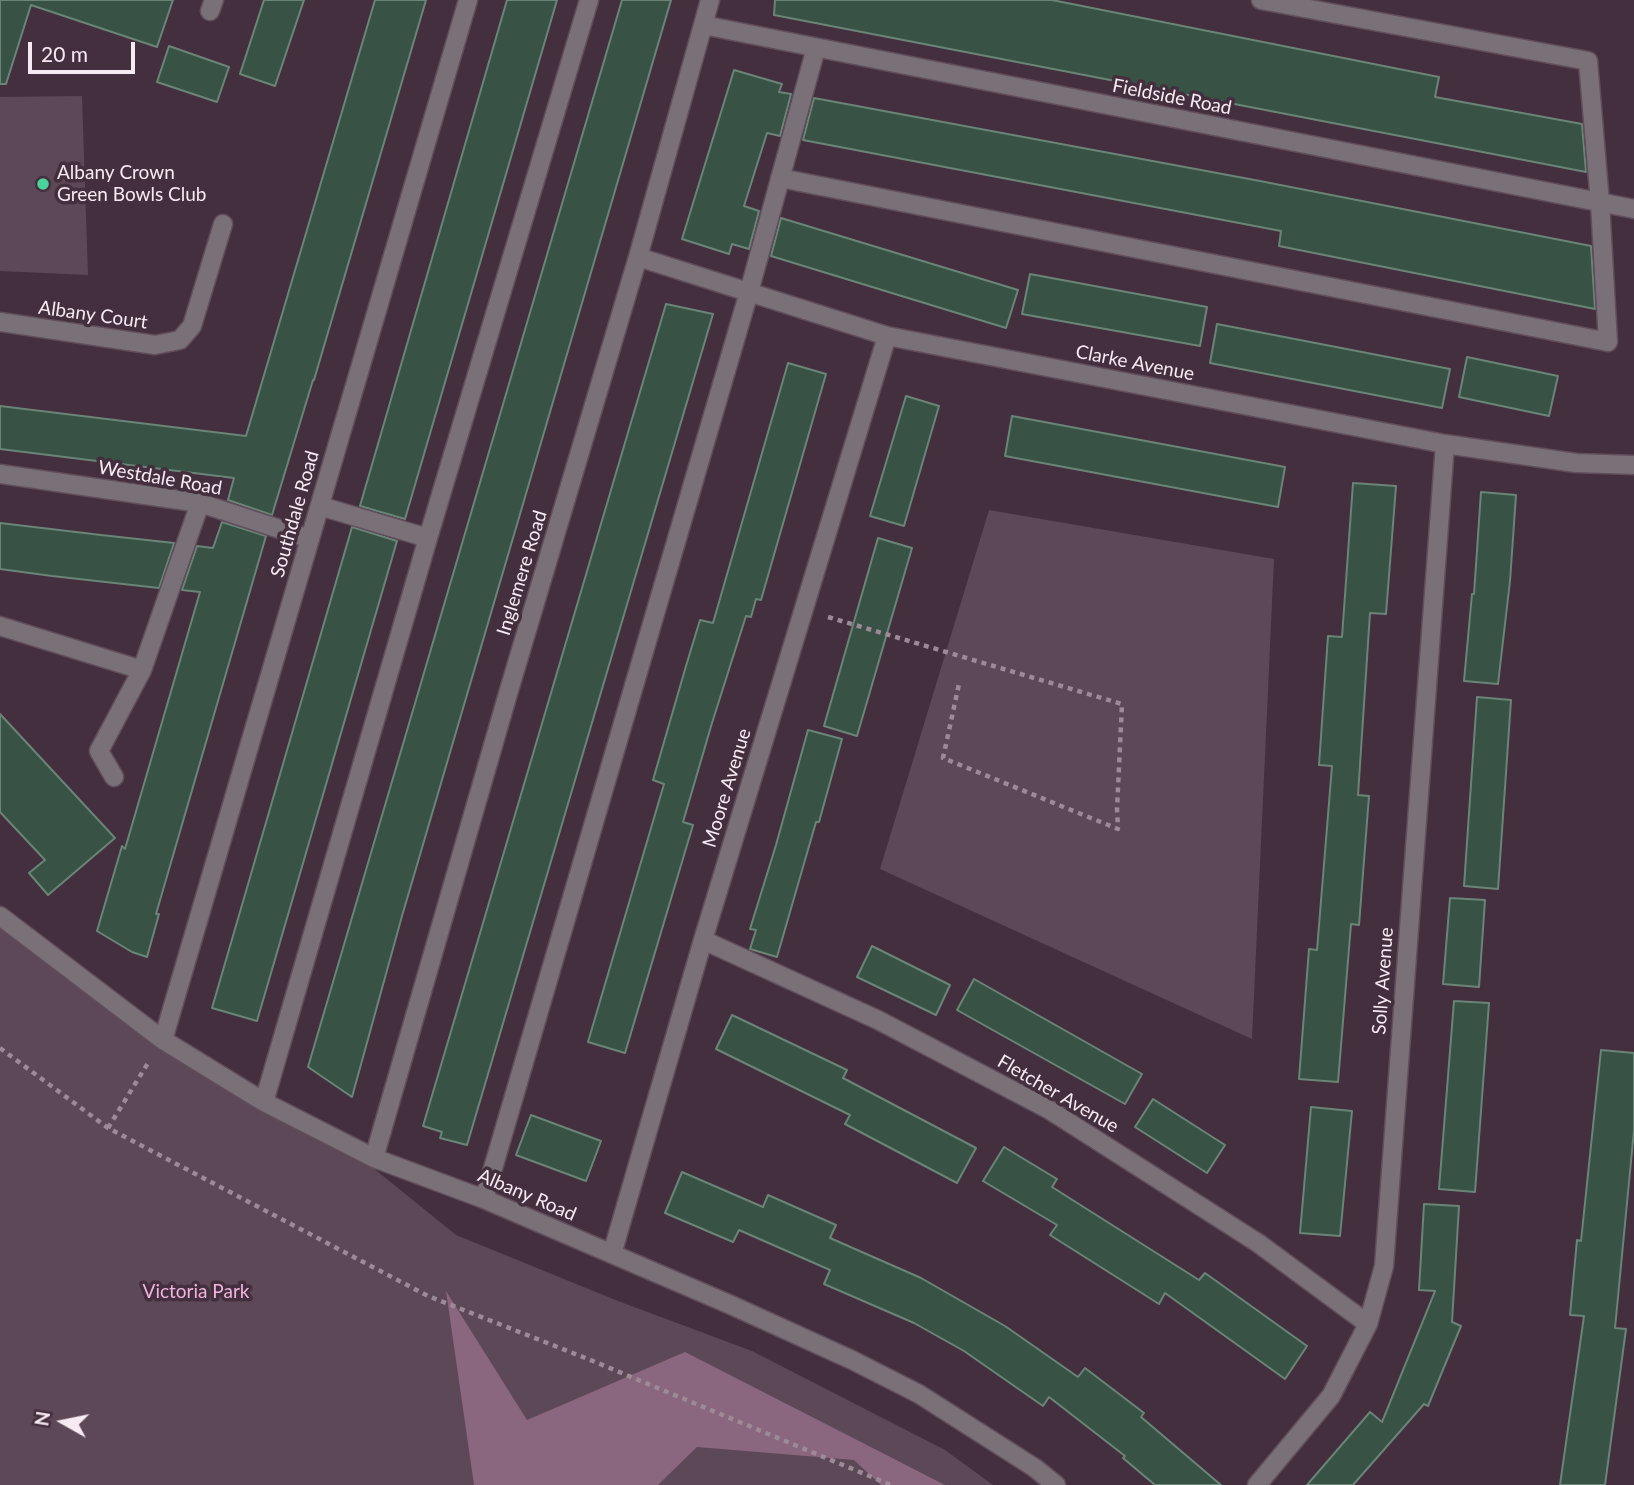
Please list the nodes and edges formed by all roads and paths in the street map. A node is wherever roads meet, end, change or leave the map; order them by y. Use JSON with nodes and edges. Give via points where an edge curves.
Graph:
{"nodes":[{"id":1,"x":468,"y":0,"type":"edge"},
{"id":2,"x":589,"y":0,"type":"edge"},
{"id":3,"x":710,"y":0,"type":"edge"},
{"id":4,"x":1261,"y":0,"type":"edge"},
{"id":5,"x":703,"y":25,"type":"junction"},
{"id":6,"x":816,"y":48,"type":"junction"},
{"id":7,"x":780,"y":178,"type":"junction"},
{"id":8,"x":1601,"y":203,"type":"junction"},
{"id":9,"x":1634,"y":209,"type":"edge"},
{"id":10,"x":223,"y":223,"type":"dead end"},
{"id":11,"x":638,"y":257,"type":"junction"},
{"id":12,"x":749,"y":292,"type":"junction"},
{"id":13,"x":0,"y":323,"type":"edge"},
{"id":14,"x":887,"y":336,"type":"junction"},
{"id":15,"x":1445,"y":444,"type":"junction"},
{"id":16,"x":1634,"y":465,"type":"edge"},
{"id":17,"x":0,"y":474,"type":"edge"},
{"id":18,"x":200,"y":503,"type":"junction"},
{"id":19,"x":320,"y":506,"type":"junction"},
{"id":20,"x":310,"y":538,"type":"junction"},
{"id":21,"x":428,"y":538,"type":"junction"},
{"id":22,"x":803,"y":609,"type":"junction"},
{"id":23,"x":0,"y":626,"type":"edge"},
{"id":24,"x":142,"y":670,"type":"junction"},
{"id":25,"x":959,"y":684,"type":"dead end"},
{"id":26,"x":114,"y":777,"type":"dead end"},
{"id":27,"x":0,"y":916,"type":"edge"},
{"id":28,"x":703,"y":940,"type":"junction"},
{"id":29,"x":163,"y":1040,"type":"junction"},
{"id":30,"x":0,"y":1048,"type":"edge"},
{"id":31,"x":264,"y":1102,"type":"junction"},
{"id":32,"x":108,"y":1128,"type":"junction"},
{"id":33,"x":374,"y":1158,"type":"junction"},
{"id":34,"x":484,"y":1199,"type":"junction"},
{"id":35,"x":612,"y":1254,"type":"junction"},
{"id":36,"x":1368,"y":1324,"type":"junction"},
{"id":37,"x":891,"y":1485,"type":"edge"},
{"id":38,"x":1056,"y":1485,"type":"edge"},
{"id":39,"x":1257,"y":1485,"type":"edge"}],
"edges":[{"from":1,"to":19,"type":"street","name":"Southdale Road"},
{"from":2,"to":21,"type":"street"},
{"from":3,"to":5,"type":"street","name":"Inglemere Road"},
{"from":4,"to":8,"type":"street","via":[[1588,61]]},
{"from":5,"to":6,"type":"street","name":"Fieldside Road"},
{"from":5,"to":11,"type":"street","name":"Inglemere Road"},
{"from":6,"to":7,"type":"street"},
{"from":6,"to":8,"type":"street","name":"Fieldside Road"},
{"from":7,"to":8,"type":"street","via":[[1608,341]]},
{"from":7,"to":12,"type":"street"},
{"from":8,"to":9,"type":"street","name":"Fieldside Road"},
{"from":10,"to":13,"type":"street","name":"Albany Court","via":[[192,326],[180,340],[155,345]]},
{"from":11,"to":12,"type":"street","name":"Clarke Avenue"},
{"from":11,"to":33,"type":"street","name":"Inglemere Road"},
{"from":12,"to":14,"type":"street","name":"Clarke Avenue"},
{"from":12,"to":34,"type":"street"},
{"from":14,"to":15,"type":"street","name":"Clarke Avenue"},
{"from":14,"to":22,"type":"street","name":"Moore Avenue"},
{"from":15,"to":16,"type":"street","name":"Clarke Avenue","via":[[1576,463]]},
{"from":15,"to":36,"type":"street","name":"Solly Avenue","via":[[1384,1266]]},
{"from":17,"to":18,"type":"street","name":"Westdale Road"},
{"from":18,"to":20,"type":"street","name":"Westdale Road"},
{"from":18,"to":24,"type":"street"},
{"from":19,"to":20,"type":"street","name":"Southdale Road"},
{"from":19,"to":21,"type":"street"},
{"from":20,"to":29,"type":"street","name":"Southdale Road"},
{"from":21,"to":31,"type":"street"},
{"from":22,"to":25,"type":"path","via":[[1122,704],[1118,829],[943,758]]},
{"from":22,"to":28,"type":"street","name":"Moore Avenue"},
{"from":23,"to":24,"type":"street"},
{"from":24,"to":26,"type":"street","via":[[99,751]]},
{"from":27,"to":29,"type":"street","name":"Albany Road"},
{"from":28,"to":35,"type":"street","name":"Moore Avenue"},
{"from":28,"to":36,"type":"street","name":"Fletcher Avenue","via":[[878,1020],[1048,1109],[1258,1243]]},
{"from":29,"to":31,"type":"street","name":"Albany Road"},
{"from":29,"to":32,"type":"path"},
{"from":30,"to":32,"type":"path"},
{"from":31,"to":33,"type":"street","name":"Albany Road"},
{"from":32,"to":37,"type":"path","via":[[428,1296]]},
{"from":33,"to":34,"type":"street","name":"Albany Road"},
{"from":34,"to":35,"type":"street","name":"Albany Road"},
{"from":35,"to":38,"type":"street","name":"Albany Road","via":[[919,1394]]},
{"from":36,"to":39,"type":"street","name":"Solly Avenue","via":[[1331,1396]]}]}
